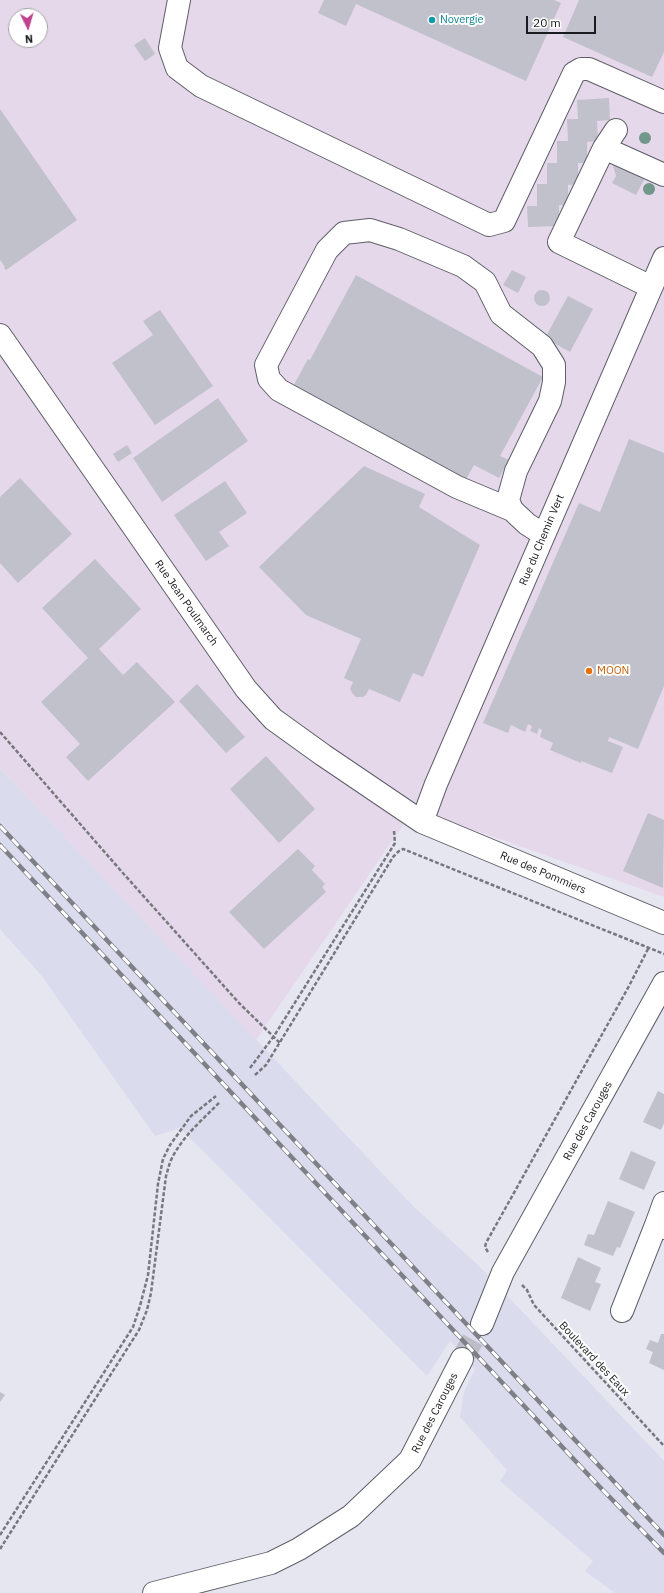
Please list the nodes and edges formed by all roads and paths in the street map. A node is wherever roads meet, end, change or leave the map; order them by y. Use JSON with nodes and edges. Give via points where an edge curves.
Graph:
{"nodes":[{"id":1,"x":179,"y":0,"type":"edge"},
{"id":2,"x":664,"y":102,"type":"edge"},
{"id":3,"x":616,"y":130,"type":"dead end"},
{"id":4,"x":604,"y":148,"type":"junction"},
{"id":5,"x":664,"y":174,"type":"edge"},
{"id":6,"x":664,"y":258,"type":"edge"},
{"id":7,"x":651,"y":287,"type":"junction"},
{"id":8,"x":0,"y":335,"type":"edge"},
{"id":9,"x":512,"y":510,"type":"junction"},
{"id":10,"x":544,"y":535,"type":"junction"},
{"id":11,"x":0,"y":732,"type":"edge"},
{"id":12,"x":422,"y":822,"type":"junction"},
{"id":13,"x":393,"y":825,"type":"dead end"},
{"id":14,"x":664,"y":923,"type":"edge"},
{"id":15,"x":649,"y":947,"type":"junction"},
{"id":16,"x":664,"y":954,"type":"edge"},
{"id":17,"x":664,"y":983,"type":"edge"},
{"id":18,"x":274,"y":1036,"type":"junction"},
{"id":19,"x":280,"y":1042,"type":"junction"},
{"id":20,"x":250,"y":1068,"type":"dead end"},
{"id":21,"x":255,"y":1075,"type":"dead end"},
{"id":22,"x":216,"y":1096,"type":"dead end"},
{"id":23,"x":220,"y":1102,"type":"dead end"},
{"id":24,"x":664,"y":1203,"type":"edge"},
{"id":25,"x":660,"y":1227,"type":"edge"},
{"id":26,"x":492,"y":1255,"type":"dead end"},
{"id":27,"x":516,"y":1280,"type":"dead end"},
{"id":28,"x":622,"y":1311,"type":"dead end"},
{"id":29,"x":482,"y":1324,"type":"tunnel mouth"},
{"id":30,"x":462,"y":1359,"type":"tunnel mouth"},
{"id":31,"x":664,"y":1446,"type":"edge"},
{"id":32,"x":0,"y":1535,"type":"edge"},
{"id":33,"x":0,"y":1549,"type":"edge"},
{"id":34,"x":154,"y":1593,"type":"edge"}],
"edges":[{"from":1,"to":2,"type":"street","via":[[170,48],[177,68],[201,86],[489,225],[504,221],[574,73],[581,69],[589,70]]},
{"from":3,"to":4,"type":"street"},
{"from":4,"to":5,"type":"street"},
{"from":4,"to":7,"type":"street","via":[[559,242]]},
{"from":6,"to":7,"type":"street","name":"Rue du Chemin Vert"},
{"from":7,"to":10,"type":"street","name":"Rue du Chemin Vert"},
{"from":8,"to":12,"type":"street","name":"Rue Jean Poulmarch","via":[[246,689],[273,719]]},
{"from":9,"to":9,"type":"street","via":[[508,500],[516,471],[550,401],[554,365],[542,346],[501,314],[485,282],[463,266],[370,230],[344,233],[327,250],[266,365],[269,379],[279,390],[457,487]]},
{"from":9,"to":10,"type":"street"},
{"from":10,"to":12,"type":"street","name":"Rue du Chemin Vert"},
{"from":11,"to":18,"type":"path","via":[[239,1003]]},
{"from":12,"to":14,"type":"street","name":"Rue des Pommiers"},
{"from":13,"to":18,"type":"path","via":[[395,842]]},
{"from":15,"to":16,"type":"path"},
{"from":15,"to":19,"type":"path","via":[[403,848],[394,857]]},
{"from":15,"to":26,"type":"path","via":[[626,993],[486,1243],[486,1250]]},
{"from":17,"to":29,"type":"street","name":"Rue des Carouges","via":[[503,1272]]},
{"from":18,"to":19,"type":"path"},
{"from":18,"to":20,"type":"path"},
{"from":19,"to":21,"type":"path","via":[[266,1065]]},
{"from":22,"to":32,"type":"path","via":[[191,1116],[163,1159],[148,1275],[133,1327]]},
{"from":23,"to":33,"type":"path","via":[[182,1142],[172,1159],[166,1176],[151,1293],[139,1330]]},
{"from":24,"to":25,"type":"street"},
{"from":25,"to":28,"type":"street"},
{"from":27,"to":31,"type":"path","name":"Boulevard des Eaux","via":[[527,1290],[534,1305]]},
{"from":30,"to":34,"type":"street","name":"Rue des Carouges","via":[[410,1460],[351,1516],[299,1549],[271,1563]]}]}
